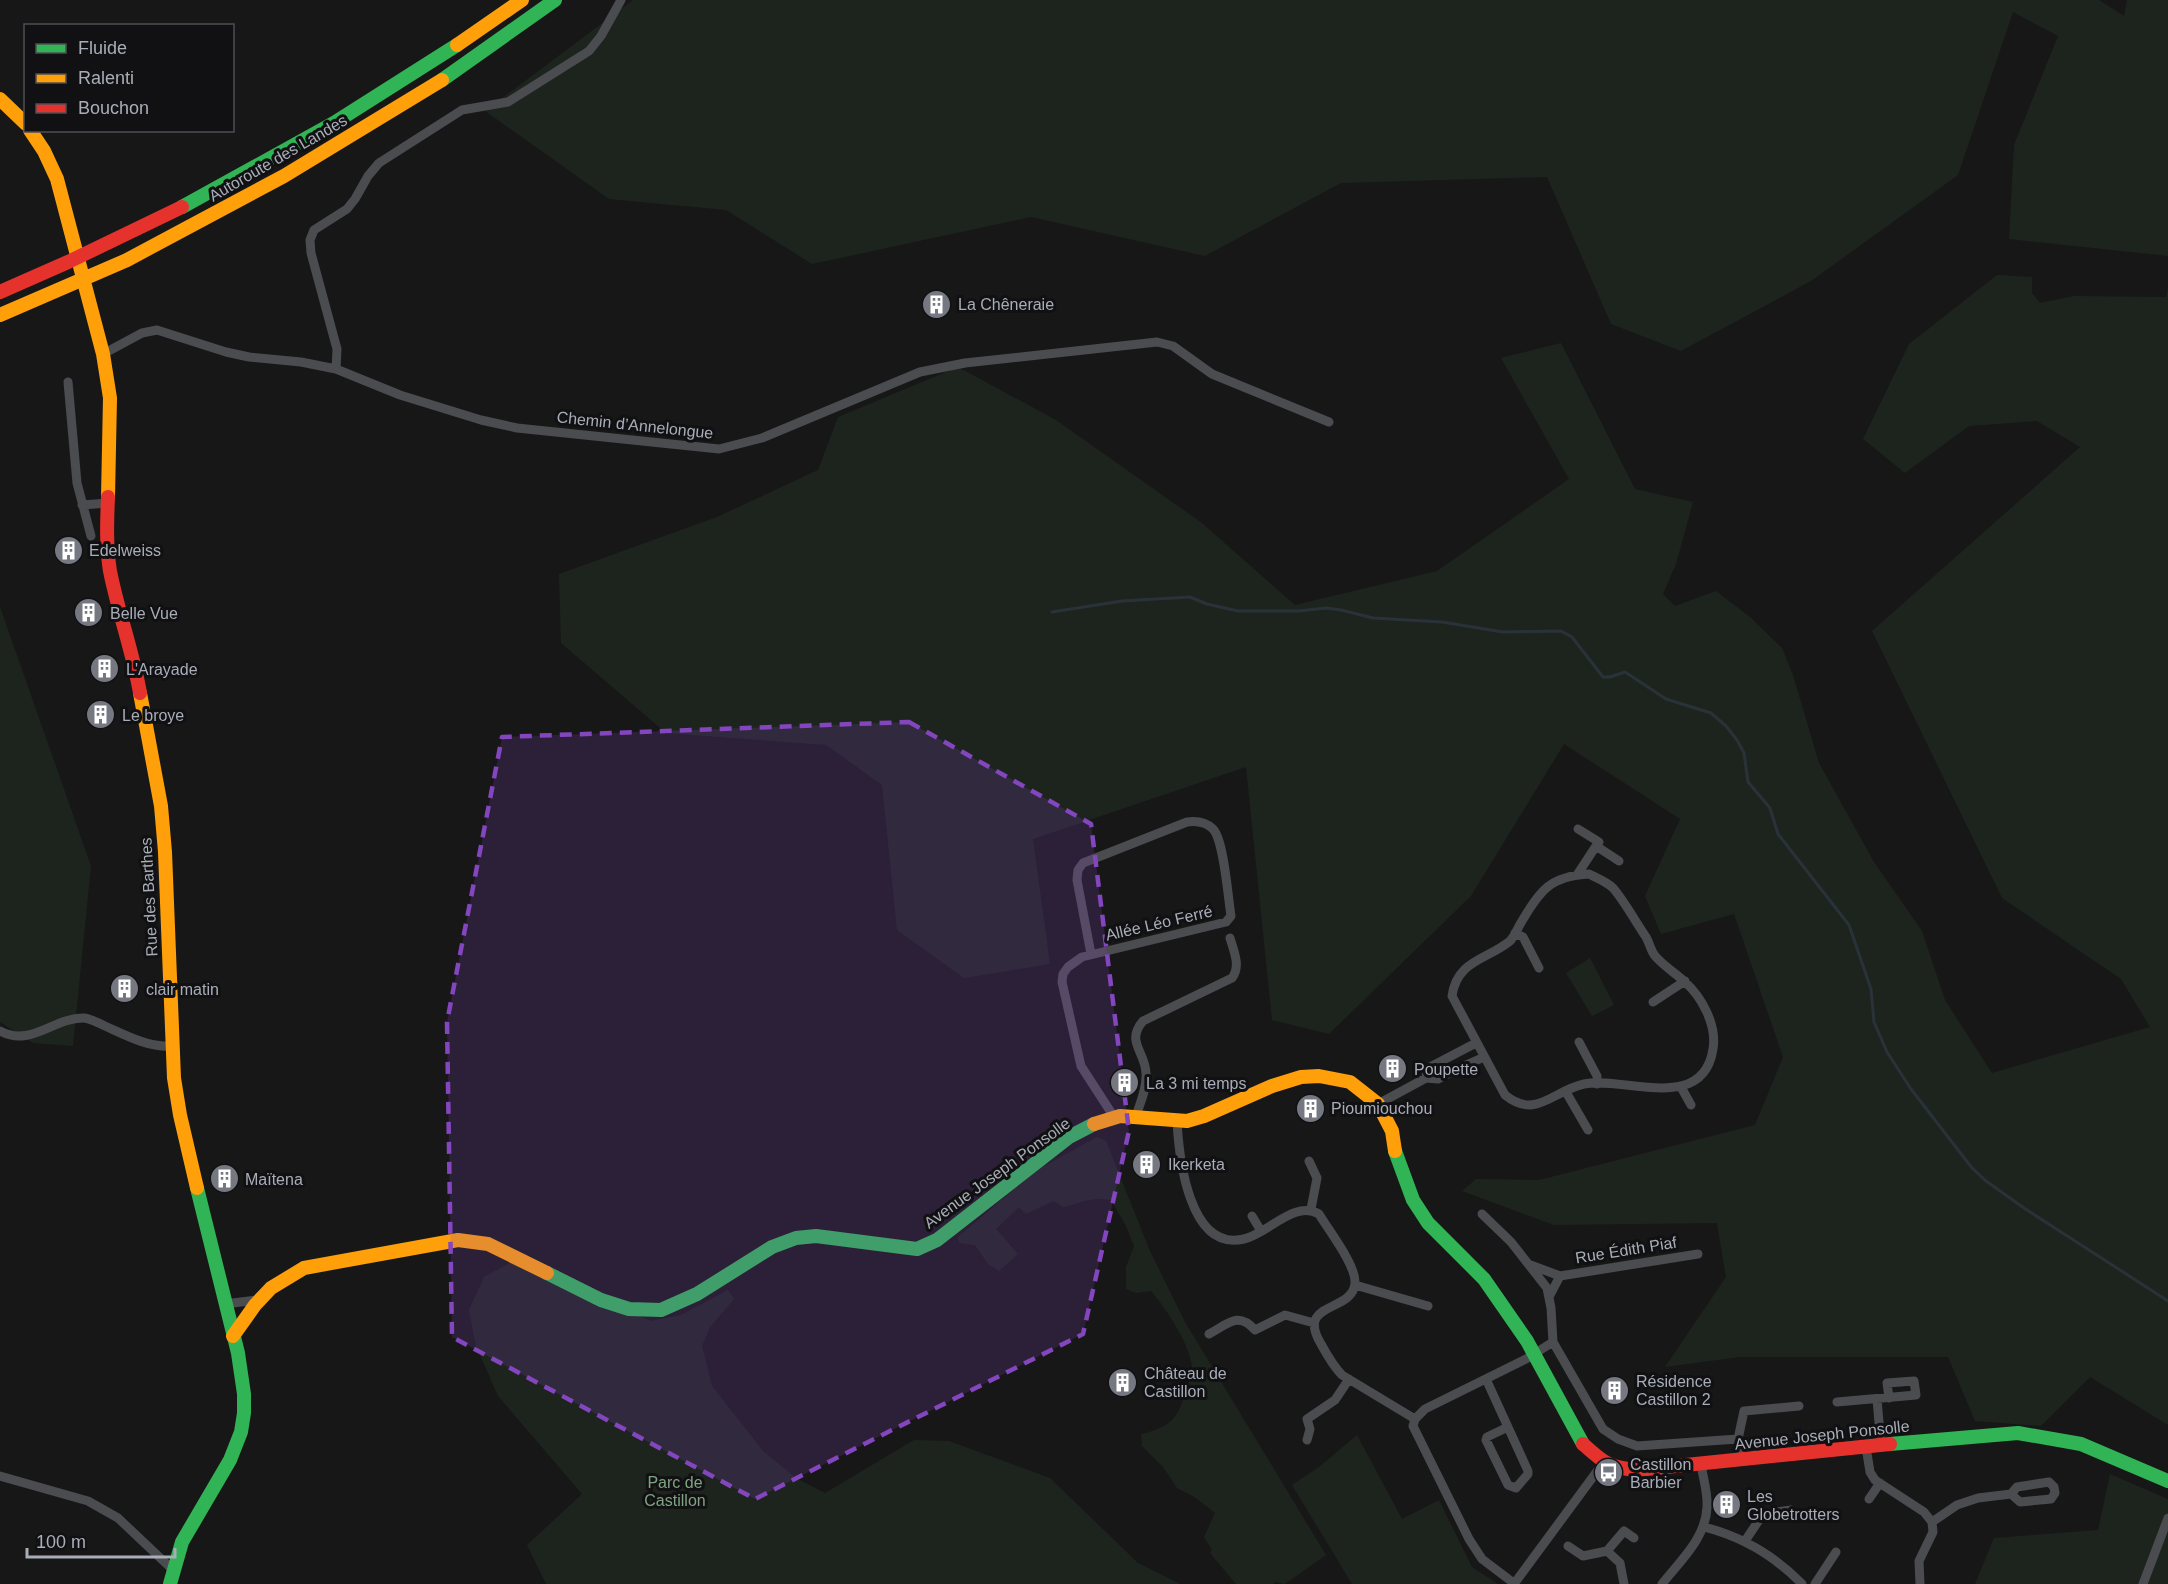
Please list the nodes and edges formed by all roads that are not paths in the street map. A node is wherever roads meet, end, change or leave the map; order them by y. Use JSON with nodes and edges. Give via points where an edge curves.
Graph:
{"nodes":[{"id":1,"x":522,"y":0,"type":"edge"},
{"id":2,"x":555,"y":0,"type":"edge"},
{"id":3,"x":621,"y":0,"type":"edge"},
{"id":4,"x":0,"y":99,"type":"edge"},
{"id":5,"x":24,"y":122,"type":"edge"},
{"id":6,"x":31,"y":132,"type":"edge"},
{"id":7,"x":0,"y":292,"type":"edge"},
{"id":8,"x":0,"y":315,"type":"edge"},
{"id":9,"x":103,"y":354,"type":"junction"},
{"id":10,"x":336,"y":369,"type":"junction"},
{"id":11,"x":68,"y":382,"type":"dead end"},
{"id":12,"x":1329,"y":422,"type":"dead end"},
{"id":13,"x":108,"y":503,"type":"junction"},
{"id":14,"x":82,"y":505,"type":"junction"},
{"id":15,"x":91,"y":536,"type":"dead end"},
{"id":16,"x":1578,"y":829,"type":"dead end"},
{"id":17,"x":1596,"y":846,"type":"junction"},
{"id":18,"x":1619,"y":861,"type":"dead end"},
{"id":19,"x":1577,"y":875,"type":"junction"},
{"id":20,"x":1515,"y":933,"type":"junction"},
{"id":21,"x":1230,"y":938,"type":"dead end"},
{"id":22,"x":1091,"y":954,"type":"junction"},
{"id":23,"x":1539,"y":968,"type":"dead end"},
{"id":24,"x":1685,"y":981,"type":"junction"},
{"id":25,"x":1653,"y":1002,"type":"dead end"},
{"id":26,"x":0,"y":1031,"type":"edge"},
{"id":27,"x":1579,"y":1042,"type":"dead end"},
{"id":28,"x":1476,"y":1043,"type":"junction"},
{"id":29,"x":172,"y":1046,"type":"junction"},
{"id":30,"x":1484,"y":1057,"type":"junction"},
{"id":31,"x":1448,"y":1058,"type":"junction"},
{"id":32,"x":1455,"y":1070,"type":"junction"},
{"id":33,"x":1426,"y":1078,"type":"junction"},
{"id":34,"x":1597,"y":1084,"type":"junction"},
{"id":35,"x":1681,"y":1087,"type":"junction"},
{"id":36,"x":1566,"y":1092,"type":"junction"},
{"id":37,"x":1378,"y":1104,"type":"junction"},
{"id":38,"x":1691,"y":1105,"type":"dead end"},
{"id":39,"x":1136,"y":1116,"type":"junction"},
{"id":40,"x":1114,"y":1117,"type":"junction"},
{"id":41,"x":1177,"y":1121,"type":"junction"},
{"id":42,"x":1588,"y":1130,"type":"dead end"},
{"id":43,"x":1309,"y":1161,"type":"dead end"},
{"id":44,"x":1311,"y":1209,"type":"junction"},
{"id":45,"x":1482,"y":1214,"type":"dead end"},
{"id":46,"x":1252,"y":1216,"type":"dead end"},
{"id":47,"x":1261,"y":1232,"type":"junction"},
{"id":48,"x":1698,"y":1254,"type":"dead end"},
{"id":49,"x":1527,"y":1263,"type":"junction"},
{"id":50,"x":1560,"y":1276,"type":"junction"},
{"id":51,"x":1355,"y":1285,"type":"junction"},
{"id":52,"x":1549,"y":1298,"type":"junction"},
{"id":53,"x":257,"y":1300,"type":"junction"},
{"id":54,"x":225,"y":1304,"type":"junction"},
{"id":55,"x":1428,"y":1306,"type":"dead end"},
{"id":56,"x":1314,"y":1323,"type":"junction"},
{"id":57,"x":1209,"y":1335,"type":"dead end"},
{"id":58,"x":233,"y":1336,"type":"junction"},
{"id":59,"x":1552,"y":1342,"type":"junction"},
{"id":60,"x":1534,"y":1353,"type":"junction"},
{"id":61,"x":1349,"y":1379,"type":"junction"},
{"id":62,"x":1486,"y":1379,"type":"junction"},
{"id":63,"x":1889,"y":1398,"type":"dead end"},
{"id":64,"x":1877,"y":1399,"type":"junction"},
{"id":65,"x":1837,"y":1402,"type":"dead end"},
{"id":66,"x":1799,"y":1406,"type":"dead end"},
{"id":67,"x":1415,"y":1419,"type":"junction"},
{"id":68,"x":1508,"y":1427,"type":"junction"},
{"id":69,"x":1738,"y":1439,"type":"junction"},
{"id":70,"x":1307,"y":1440,"type":"dead end"},
{"id":71,"x":1881,"y":1446,"type":"junction"},
{"id":72,"x":1866,"y":1447,"type":"junction"},
{"id":73,"x":1740,"y":1460,"type":"junction"},
{"id":74,"x":1701,"y":1464,"type":"junction"},
{"id":75,"x":1598,"y":1470,"type":"dead end"},
{"id":76,"x":0,"y":1476,"type":"edge"},
{"id":77,"x":2168,"y":1481,"type":"edge"},
{"id":78,"x":1880,"y":1483,"type":"junction"},
{"id":79,"x":2011,"y":1494,"type":"dead end"},
{"id":80,"x":1869,"y":1499,"type":"dead end"},
{"id":81,"x":1791,"y":1510,"type":"dead end"},
{"id":82,"x":2168,"y":1518,"type":"edge"},
{"id":83,"x":1932,"y":1522,"type":"junction"},
{"id":84,"x":1704,"y":1527,"type":"junction"},
{"id":85,"x":1634,"y":1538,"type":"dead end"},
{"id":86,"x":1745,"y":1541,"type":"junction"},
{"id":87,"x":1568,"y":1546,"type":"dead end"},
{"id":88,"x":1607,"y":1551,"type":"junction"},
{"id":89,"x":1836,"y":1552,"type":"dead end"},
{"id":90,"x":171,"y":1577,"type":"edge"},
{"id":91,"x":1666,"y":1583,"type":"edge"},
{"id":92,"x":1514,"y":1584,"type":"edge"},
{"id":93,"x":1623,"y":1584,"type":"edge"},
{"id":94,"x":1802,"y":1584,"type":"edge"},
{"id":95,"x":1815,"y":1584,"type":"edge"},
{"id":96,"x":1920,"y":1584,"type":"edge"},
{"id":97,"x":2143,"y":1584,"type":"edge"}],
"edges":[{"from":1,"to":7,"type":"main road","name":"Autoroute des Landes","via":[[421,69],[277,156],[118,239]]},
{"from":2,"to":8,"type":"main road","name":"Autoroute des Landes","via":[[441,80],[284,176],[127,260]]},
{"from":3,"to":10,"type":"street","via":[[589,51],[508,102],[462,110],[379,163],[347,209],[314,230],[311,253],[337,349]]},
{"from":4,"to":5,"type":"main road"},
{"from":6,"to":9,"type":"main road","name":"Rue des Barthes","via":[[57,179]]},
{"from":9,"to":10,"type":"street","name":"Chemin d’Annelongue","via":[[142,333],[157,330],[226,352]]},
{"from":9,"to":13,"type":"main road","name":"Rue des Barthes","via":[[110,398]]},
{"from":10,"to":12,"type":"street","name":"Chemin d’Annelongue","via":[[400,395],[517,428],[719,449],[762,438],[920,372],[965,363],[1157,342],[1173,346],[1212,374]]},
{"from":11,"to":14,"type":"street","via":[[76,483]]},
{"from":13,"to":14,"type":"street"},
{"from":13,"to":29,"type":"main road","name":"Rue des Barthes","via":[[110,570],[138,677],[161,806]]},
{"from":14,"to":15,"type":"street"},
{"from":16,"to":17,"type":"street","via":[[1599,842]]},
{"from":17,"to":18,"type":"street"},
{"from":17,"to":19,"type":"street"},
{"from":19,"to":20,"type":"street","via":[[1549,884],[1537,895]]},
{"from":19,"to":24,"type":"street","via":[[1589,874],[1612,887],[1654,956]]},
{"from":20,"to":23,"type":"street","via":[[1523,937]]},
{"from":20,"to":28,"type":"street","via":[[1511,940],[1472,963],[1459,975],[1454,987],[1452,996]]},
{"from":21,"to":39,"type":"street","via":[[1237,964],[1232,978],[1143,1021],[1136,1030],[1135,1042],[1146,1071]]},
{"from":22,"to":22,"type":"street","name":"Allée Léo Ferré","via":[[1226,922],[1231,916],[1220,843],[1213,829],[1196,820],[1187,822],[1083,863],[1077,880]]},
{"from":22,"to":40,"type":"street","name":"Allée Léo Ferré","via":[[1068,967],[1062,982],[1081,1066]]},
{"from":24,"to":25,"type":"street"},
{"from":24,"to":35,"type":"street","via":[[1714,1029],[1714,1048],[1710,1064],[1701,1076]]},
{"from":26,"to":29,"type":"street","via":[[25,1036],[74,1018],[87,1018],[147,1043]]},
{"from":27,"to":34,"type":"street","via":[[1597,1076]]},
{"from":28,"to":30,"type":"street"},
{"from":28,"to":31,"type":"street"},
{"from":29,"to":54,"type":"main road","name":"Rue des Barthes","via":[[180,1115]]},
{"from":30,"to":32,"type":"street"},
{"from":30,"to":36,"type":"street","via":[[1505,1095],[1515,1104],[1534,1105]]},
{"from":31,"to":32,"type":"street"},
{"from":31,"to":33,"type":"street","via":[[1427,1070]]},
{"from":32,"to":33,"type":"street","via":[[1438,1079]]},
{"from":33,"to":37,"type":"street"},
{"from":34,"to":35,"type":"street"},
{"from":34,"to":36,"type":"street","via":[[1584,1084]]},
{"from":35,"to":38,"type":"street"},
{"from":36,"to":42,"type":"street"},
{"from":37,"to":41,"type":"main road","name":"Avenue Joseph Ponsolle","via":[[1350,1082],[1301,1077],[1204,1116]]},
{"from":37,"to":60,"type":"main road","name":"Avenue Joseph Ponsolle","via":[[1392,1131],[1395,1152],[1413,1200],[1428,1223],[1484,1279]]},
{"from":39,"to":40,"type":"main road","name":"Avenue Joseph Ponsolle"},
{"from":39,"to":41,"type":"main road","name":"Avenue Joseph Ponsolle"},
{"from":40,"to":53,"type":"main road","name":"Avenue Joseph Ponsolle","via":[[1069,1137],[937,1240],[917,1249],[816,1236],[796,1238],[772,1247],[697,1294],[661,1310],[629,1309],[601,1300],[488,1244],[458,1240],[304,1268],[289,1274]]},
{"from":41,"to":47,"type":"street","via":[[1187,1190],[1204,1226],[1230,1241]]},
{"from":43,"to":44,"type":"street","via":[[1317,1178]]},
{"from":44,"to":47,"type":"street","via":[[1300,1210]]},
{"from":44,"to":51,"type":"street","via":[[1319,1214],[1354,1272]]},
{"from":45,"to":49,"type":"street"},
{"from":46,"to":47,"type":"street"},
{"from":48,"to":50,"type":"street","name":"Rue Édith Piaf"},
{"from":49,"to":50,"type":"street","name":"Rue Édith Piaf"},
{"from":49,"to":52,"type":"street","via":[[1547,1288]]},
{"from":50,"to":52,"type":"street","name":"Rue Édith Piaf"},
{"from":51,"to":55,"type":"street"},
{"from":51,"to":56,"type":"street","via":[[1352,1293],[1320,1313]]},
{"from":52,"to":59,"type":"street"},
{"from":53,"to":54,"type":"street"},
{"from":53,"to":58,"type":"main road","name":"Avenue Joseph Ponsolle"},
{"from":54,"to":58,"type":"main road","name":"Rue des Barthes"},
{"from":56,"to":57,"type":"street","via":[[1285,1315],[1255,1330],[1247,1321],[1238,1319]]},
{"from":56,"to":61,"type":"street","via":[[1314,1333],[1334,1368]]},
{"from":58,"to":90,"type":"main road","name":"Rue des Barthes","via":[[244,1392],[242,1428],[230,1464],[185,1537]]},
{"from":59,"to":60,"type":"street"},
{"from":59,"to":69,"type":"street","name":"Avenue Joseph Ponsolle","via":[[1604,1429],[1618,1439],[1637,1446]]},
{"from":60,"to":62,"type":"street"},
{"from":60,"to":74,"type":"main road","name":"Avenue Joseph Ponsolle","via":[[1582,1443],[1598,1458],[1614,1468],[1637,1470]]},
{"from":61,"to":67,"type":"street"},
{"from":61,"to":70,"type":"street","via":[[1335,1400],[1307,1419]]},
{"from":62,"to":67,"type":"street","via":[[1425,1409]]},
{"from":62,"to":68,"type":"street"},
{"from":63,"to":64,"type":"street"},
{"from":64,"to":65,"type":"street"},
{"from":64,"to":71,"type":"street"},
{"from":66,"to":69,"type":"street","via":[[1744,1411]]},
{"from":67,"to":92,"type":"street","via":[[1416,1433],[1469,1539],[1482,1559]]},
{"from":68,"to":68,"type":"street","via":[[1528,1471],[1516,1488],[1508,1485],[1486,1440]]},
{"from":69,"to":73,"type":"street"},
{"from":71,"to":72,"type":"main road","name":"Avenue Joseph Ponsolle"},
{"from":71,"to":77,"type":"main road","name":"Avenue Joseph Ponsolle","via":[[2018,1433],[2081,1444]]},
{"from":72,"to":73,"type":"main road","name":"Avenue Joseph Ponsolle"},
{"from":72,"to":78,"type":"street","via":[[1870,1472]]},
{"from":73,"to":74,"type":"main road","name":"Avenue Joseph Ponsolle"},
{"from":74,"to":84,"type":"street","via":[[1707,1505]]},
{"from":75,"to":92,"type":"street"},
{"from":76,"to":90,"type":"street","via":[[88,1501],[118,1518]]},
{"from":78,"to":80,"type":"street"},
{"from":78,"to":83,"type":"street","via":[[1924,1512]]},
{"from":79,"to":83,"type":"street","via":[[1957,1505]]},
{"from":81,"to":86,"type":"street","via":[[1763,1514]]},
{"from":82,"to":97,"type":"street"},
{"from":83,"to":96,"type":"street","via":[[1933,1532],[1919,1561]]},
{"from":84,"to":86,"type":"street"},
{"from":84,"to":91,"type":"street"},
{"from":85,"to":88,"type":"street","via":[[1624,1531]]},
{"from":86,"to":94,"type":"street","via":[[1784,1565]]},
{"from":87,"to":88,"type":"street","via":[[1583,1556]]},
{"from":88,"to":93,"type":"street","via":[[1620,1563]]},
{"from":89,"to":95,"type":"street"}]}
